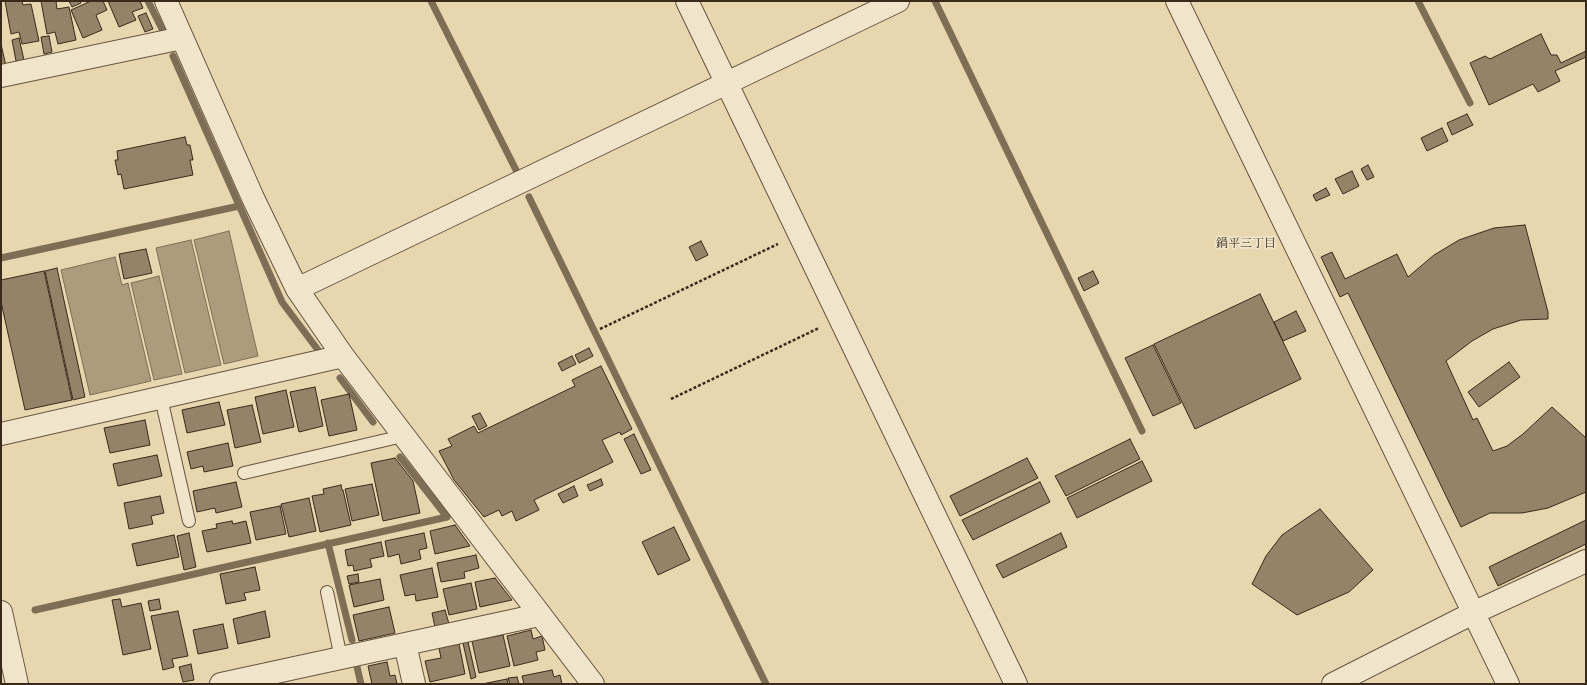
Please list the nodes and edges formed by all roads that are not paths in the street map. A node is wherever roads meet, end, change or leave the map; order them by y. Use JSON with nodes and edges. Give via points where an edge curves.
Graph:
{"nodes":[{"id":1,"x":166,"y":1,"type":"edge"},
{"id":2,"x":687,"y":1,"type":"edge"},
{"id":3,"x":898,"y":1,"type":"edge"},
{"id":4,"x":1177,"y":1,"type":"edge"},
{"id":5,"x":182,"y":38,"type":"junction"},
{"id":6,"x":1,"y":76,"type":"edge"},
{"id":7,"x":727,"y":84,"type":"junction"},
{"id":8,"x":297,"y":289,"type":"junction"},
{"id":9,"x":343,"y":356,"type":"junction"},
{"id":10,"x":162,"y":398,"type":"junction"},
{"id":11,"x":1,"y":434,"type":"edge"},
{"id":12,"x":403,"y":436,"type":"junction"},
{"id":13,"x":244,"y":473,"type":"dead end"},
{"id":14,"x":188,"y":521,"type":"dead end"},
{"id":15,"x":1586,"y":561,"type":"edge"},
{"id":16,"x":327,"y":592,"type":"dead end"},
{"id":17,"x":1473,"y":613,"type":"junction"},
{"id":18,"x":539,"y":615,"type":"junction"},
{"id":19,"x":2,"y":619,"type":"edge"},
{"id":20,"x":405,"y":644,"type":"junction"},
{"id":21,"x":341,"y":658,"type":"junction"},
{"id":22,"x":17,"y":684,"type":"edge"},
{"id":23,"x":221,"y":684,"type":"edge"},
{"id":24,"x":414,"y":684,"type":"edge"},
{"id":25,"x":593,"y":684,"type":"edge"},
{"id":26,"x":1016,"y":684,"type":"edge"},
{"id":27,"x":1333,"y":684,"type":"edge"},
{"id":28,"x":1508,"y":684,"type":"edge"}],
"edges":[{"from":1,"to":5,"type":"street"},
{"from":2,"to":7,"type":"street"},
{"from":3,"to":7,"type":"street"},
{"from":4,"to":17,"type":"street"},
{"from":5,"to":6,"type":"street"},
{"from":5,"to":8,"type":"street","via":[[253,198]]},
{"from":7,"to":8,"type":"street"},
{"from":7,"to":26,"type":"street"},
{"from":8,"to":9,"type":"street"},
{"from":9,"to":10,"type":"street"},
{"from":9,"to":12,"type":"street"},
{"from":10,"to":11,"type":"street"},
{"from":10,"to":14,"type":"lane"},
{"from":12,"to":13,"type":"lane"},
{"from":12,"to":18,"type":"street"},
{"from":15,"to":17,"type":"street"},
{"from":16,"to":21,"type":"lane"},
{"from":17,"to":27,"type":"street"},
{"from":17,"to":28,"type":"street"},
{"from":18,"to":20,"type":"street"},
{"from":18,"to":25,"type":"street"},
{"from":19,"to":22,"type":"street"},
{"from":20,"to":21,"type":"street"},
{"from":20,"to":24,"type":"street"},
{"from":21,"to":23,"type":"street"}]}
